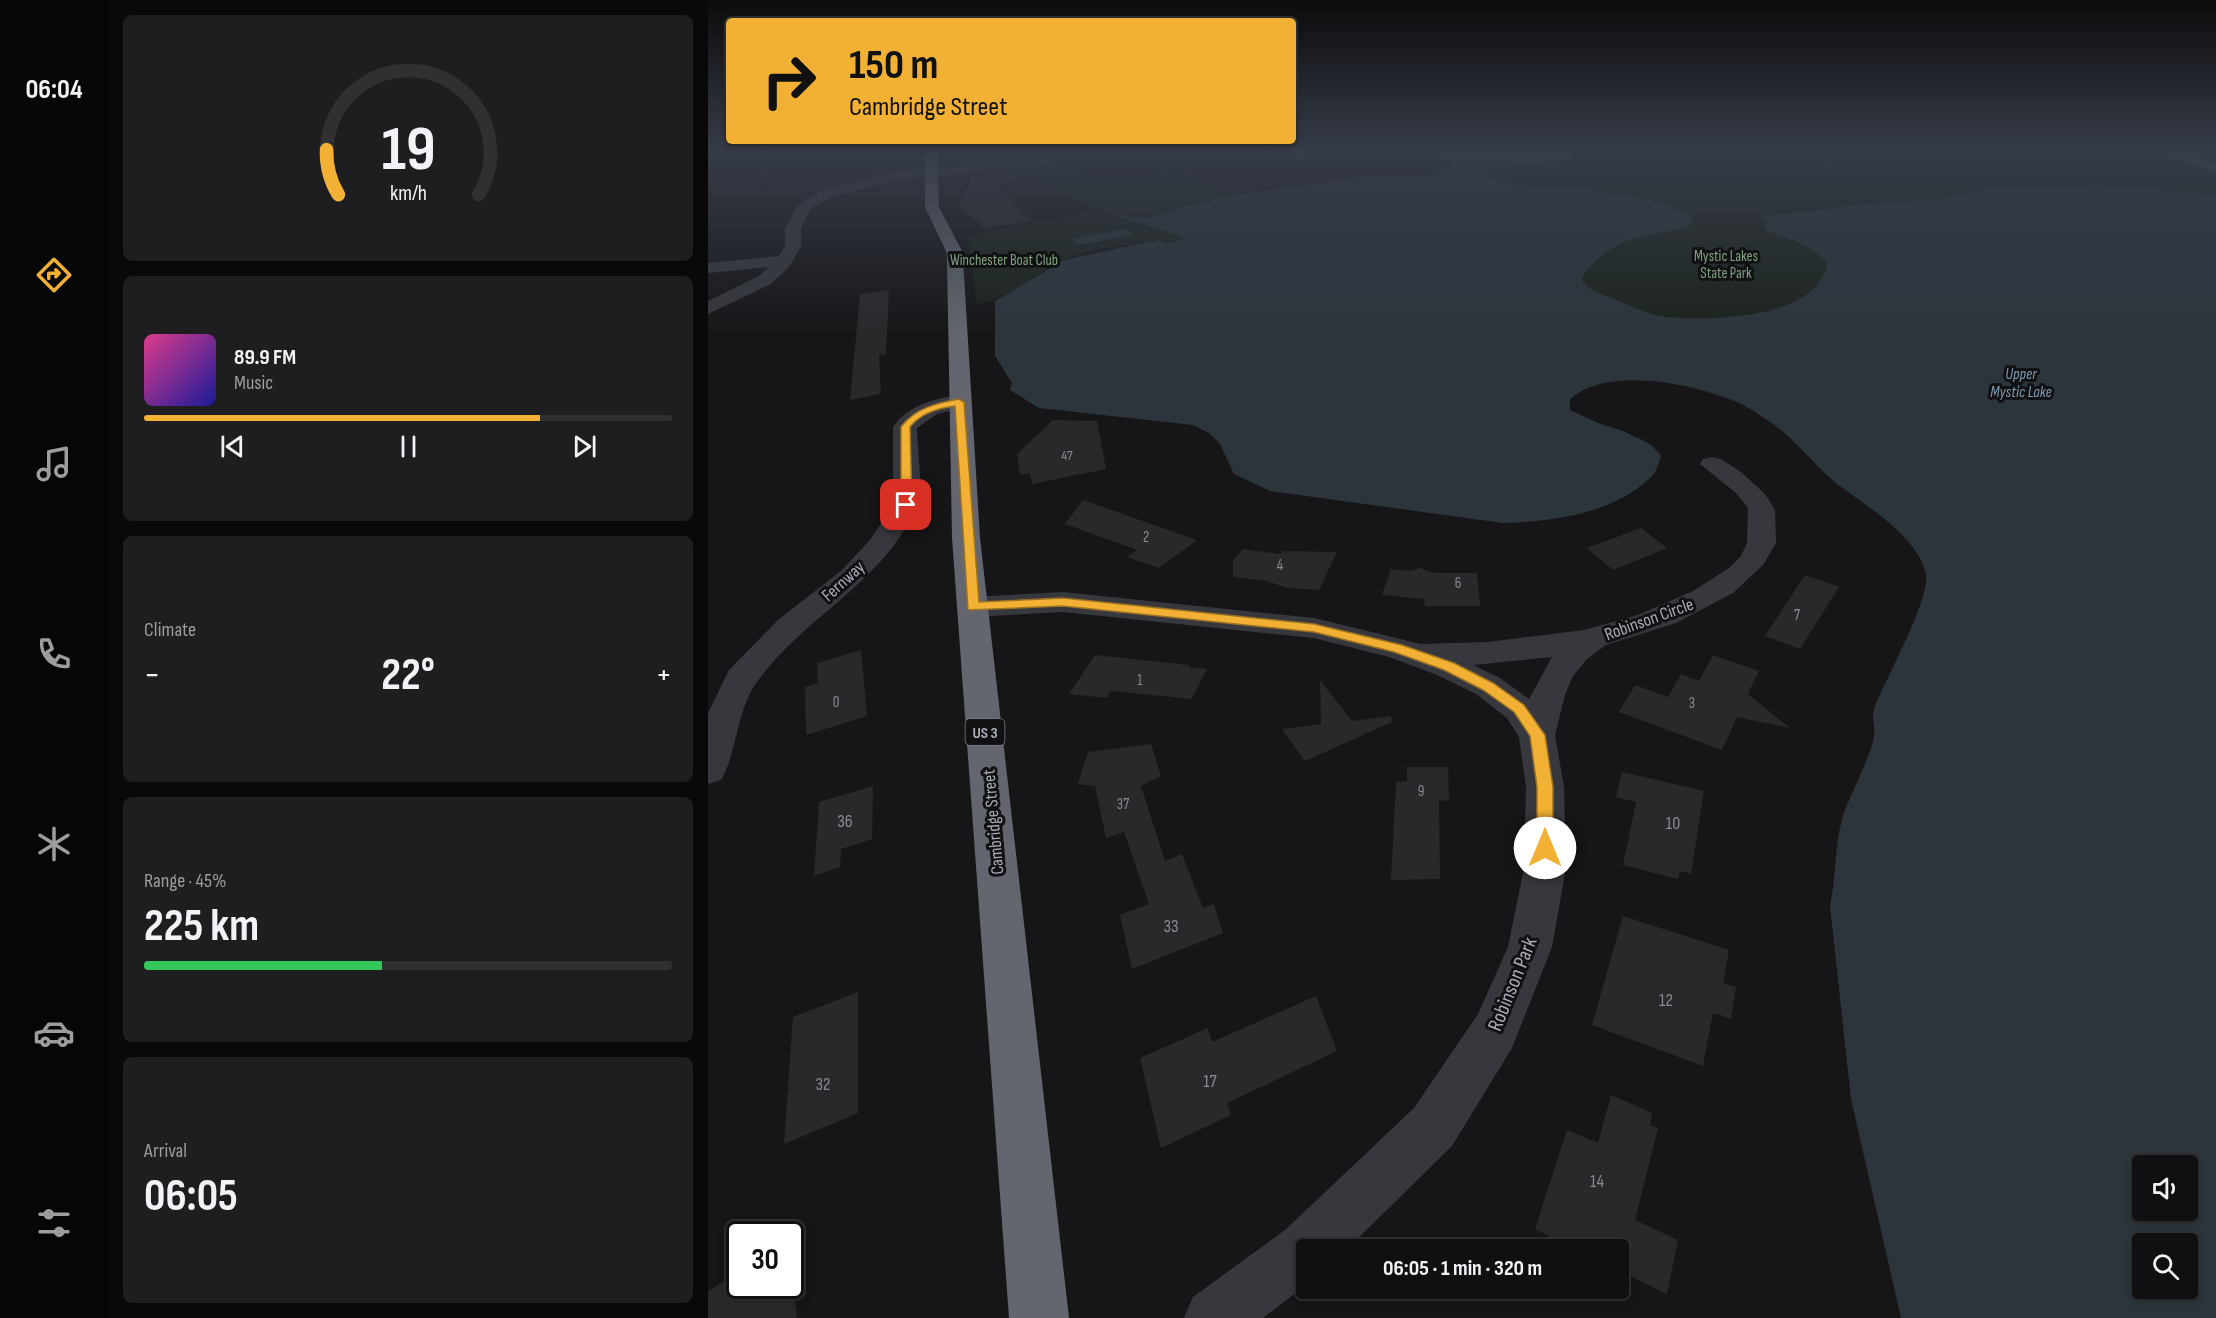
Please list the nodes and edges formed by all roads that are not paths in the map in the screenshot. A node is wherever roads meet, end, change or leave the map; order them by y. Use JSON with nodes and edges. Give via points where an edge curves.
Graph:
{"nodes":[{"id":1,"x":801,"y":212,"type":"edge"},
{"id":2,"x":934,"y":212,"type":"edge"},
{"id":3,"x":785,"y":260,"type":"junction"},
{"id":4,"x":708,"y":268,"type":"edge"},
{"id":5,"x":708,"y":308,"type":"edge"},
{"id":6,"x":959,"y":402,"type":"junction"},
{"id":7,"x":1712,"y":464,"type":"dead end"},
{"id":8,"x":973,"y":607,"type":"junction"},
{"id":9,"x":1590,"y":640,"type":"junction"},
{"id":10,"x":1398,"y":648,"type":"junction"},
{"id":11,"x":1537,"y":735,"type":"junction"},
{"id":12,"x":708,"y":770,"type":"edge"},
{"id":13,"x":1039,"y":1318,"type":"edge"},
{"id":14,"x":1214,"y":1318,"type":"edge"}],
"edges":[{"from":1,"to":3,"type":"street","via":[[793,229],[793,246]]},
{"from":2,"to":6,"type":"highway","name":"Cambridge Street","number":"US 3","via":[[954,251]]},
{"from":3,"to":4,"type":"street"},
{"from":3,"to":5,"type":"street","via":[[765,280]]},
{"from":6,"to":8,"type":"highway","name":"Cambridge Street","number":"US 3"},
{"from":6,"to":12,"type":"street","name":"Fernway","via":[[937,406],[905,427],[906,505],[881,545],[852,576],[789,627],[741,678],[721,723]]},
{"from":7,"to":9,"type":"street","name":"Robinson Circle","via":[[1739,482],[1761,507],[1764,534],[1752,562],[1733,579],[1689,606]]},
{"from":8,"to":10,"type":"street","name":"Robinson Park","via":[[1063,602],[1108,605],[1314,628]]},
{"from":8,"to":13,"type":"highway","name":"Cambridge Street","number":"US 3"},
{"from":9,"to":10,"type":"street","name":"Robinson Circle","via":[[1442,655]]},
{"from":9,"to":11,"type":"street","name":"Robinson Circle","via":[[1569,658],[1549,686]]},
{"from":10,"to":11,"type":"street","name":"Robinson Park","via":[[1488,686],[1519,709]]},
{"from":11,"to":14,"type":"street","name":"Robinson Park","via":[[1545,787],[1545,868],[1530,947],[1495,1031],[1433,1127],[1305,1250]]}]}
